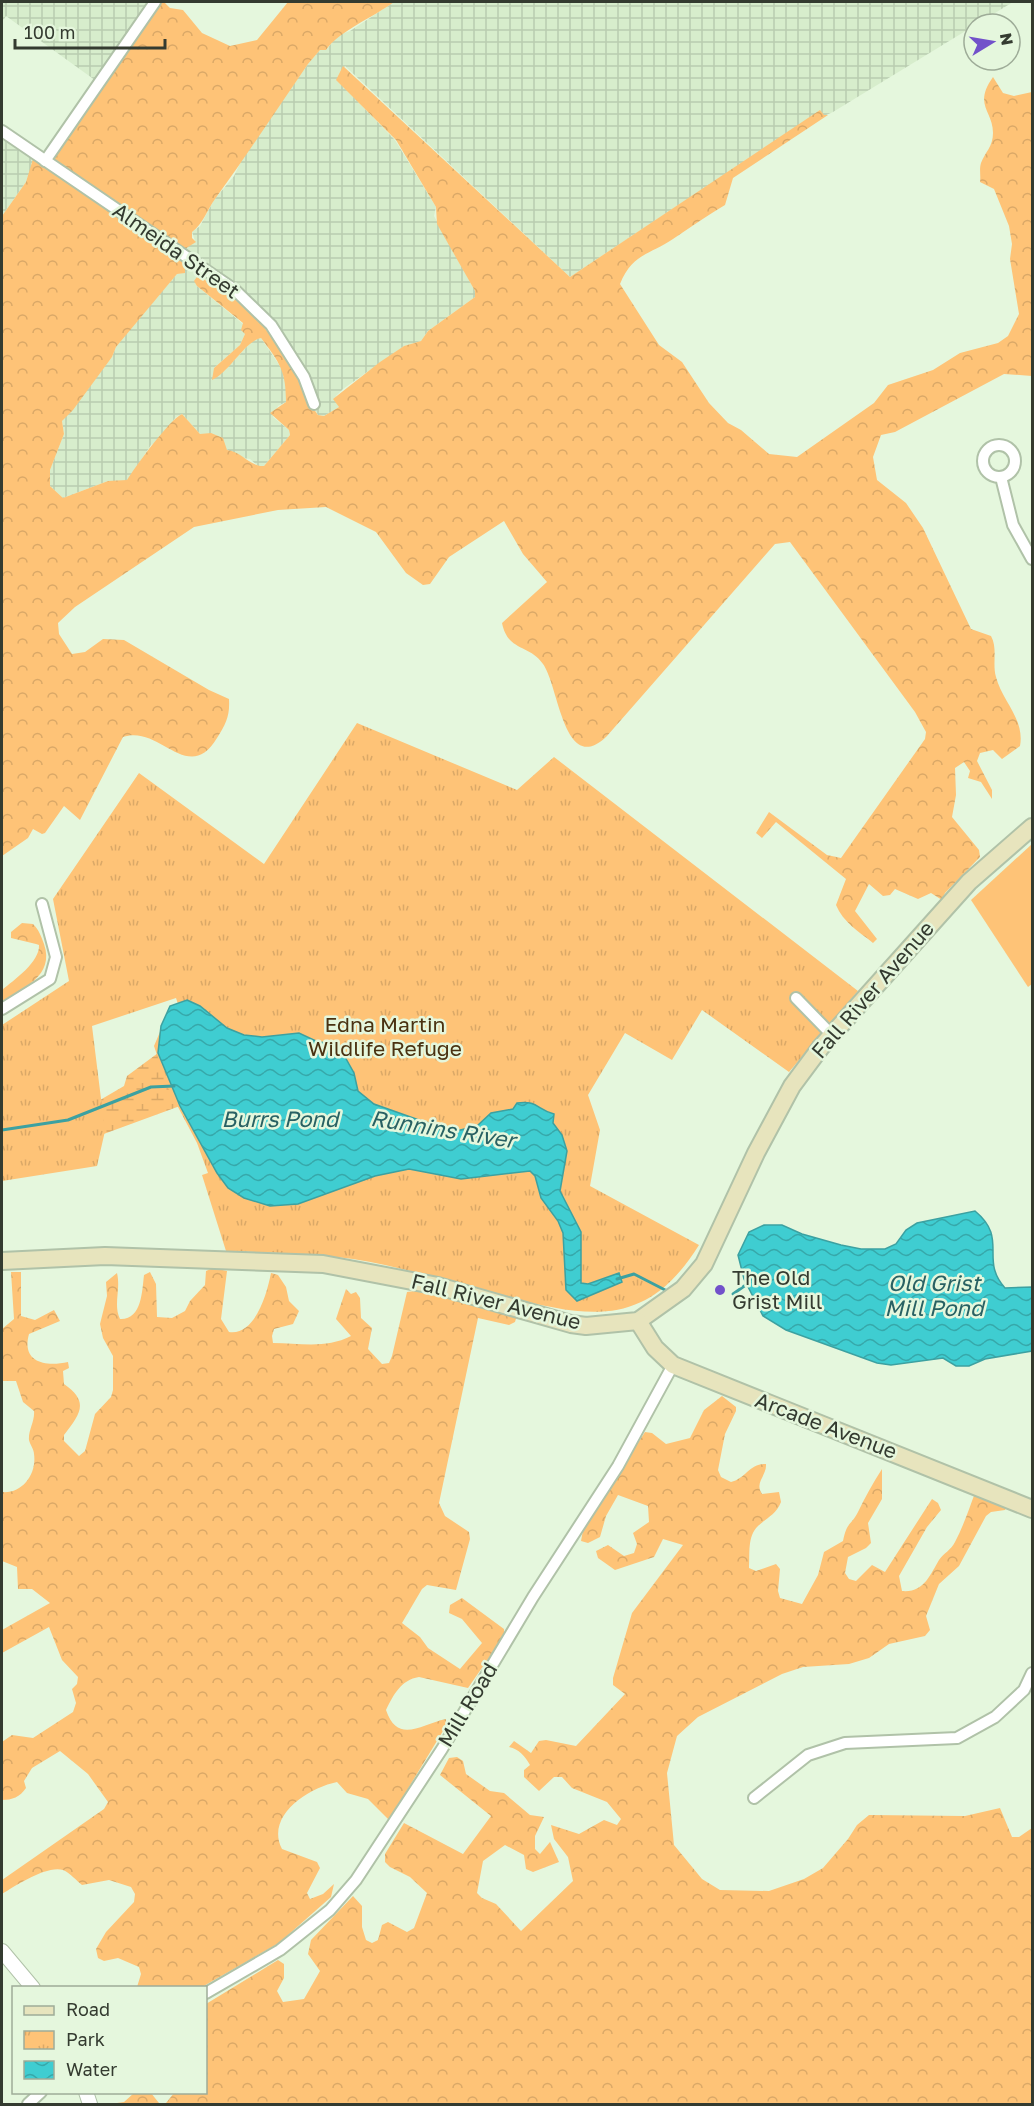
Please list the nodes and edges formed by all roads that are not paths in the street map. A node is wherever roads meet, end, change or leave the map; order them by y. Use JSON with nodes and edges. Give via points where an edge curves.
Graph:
{"nodes":[{"id":1,"x":155,"y":2,"type":"edge"},
{"id":2,"x":2,"y":130,"type":"edge"},
{"id":3,"x":45,"y":161,"type":"junction"},
{"id":4,"x":314,"y":404,"type":"dead end"},
{"id":5,"x":1001,"y":477,"type":"dead end"},
{"id":6,"x":1032,"y":558,"type":"edge"},
{"id":7,"x":1032,"y":827,"type":"edge"},
{"id":8,"x":42,"y":904,"type":"dead end"},
{"id":9,"x":796,"y":998,"type":"dead end"},
{"id":10,"x":2,"y":1009,"type":"edge"},
{"id":11,"x":832,"y":1035,"type":"junction"},
{"id":12,"x":2,"y":1261,"type":"edge"},
{"id":13,"x":638,"y":1321,"type":"junction"},
{"id":14,"x":673,"y":1365,"type":"junction"},
{"id":15,"x":1032,"y":1509,"type":"edge"},
{"id":16,"x":1032,"y":1673,"type":"edge"},
{"id":17,"x":754,"y":1798,"type":"dead end"},
{"id":18,"x":2,"y":1951,"type":"edge"},
{"id":19,"x":31,"y":1986,"type":"edge"},
{"id":20,"x":207,"y":1992,"type":"edge"},
{"id":21,"x":40,"y":2094,"type":"edge"},
{"id":22,"x":28,"y":2104,"type":"edge"}],
"edges":[{"from":1,"to":3,"type":"street"},
{"from":2,"to":3,"type":"street","name":"Almeida Street"},
{"from":3,"to":4,"type":"street","name":"Almeida Street","via":[[235,290],[271,325],[304,377]]},
{"from":5,"to":6,"type":"street","via":[[1012,525]]},
{"from":7,"to":11,"type":"main road","name":"Fall River Avenue","via":[[969,882]]},
{"from":8,"to":10,"type":"street","via":[[56,957],[50,979]]},
{"from":9,"to":11,"type":"street"},
{"from":11,"to":13,"type":"main road","name":"Fall River Avenue","via":[[792,1086],[704,1264],[683,1289]]},
{"from":12,"to":13,"type":"main road","name":"Fall River Avenue","via":[[105,1256],[323,1264],[438,1286],[571,1324]]},
{"from":13,"to":14,"type":"main road","name":"Arcade Avenue","via":[[655,1348]]},
{"from":14,"to":15,"type":"main road","name":"Arcade Avenue"},
{"from":14,"to":20,"type":"street","name":"Mill Road","via":[[618,1466],[356,1880],[330,1910],[280,1950]]},
{"from":16,"to":17,"type":"street","via":[[1024,1690],[995,1717],[957,1738],[845,1743],[808,1755]]},
{"from":18,"to":19,"type":"street"},
{"from":21,"to":22,"type":"street"}]}
